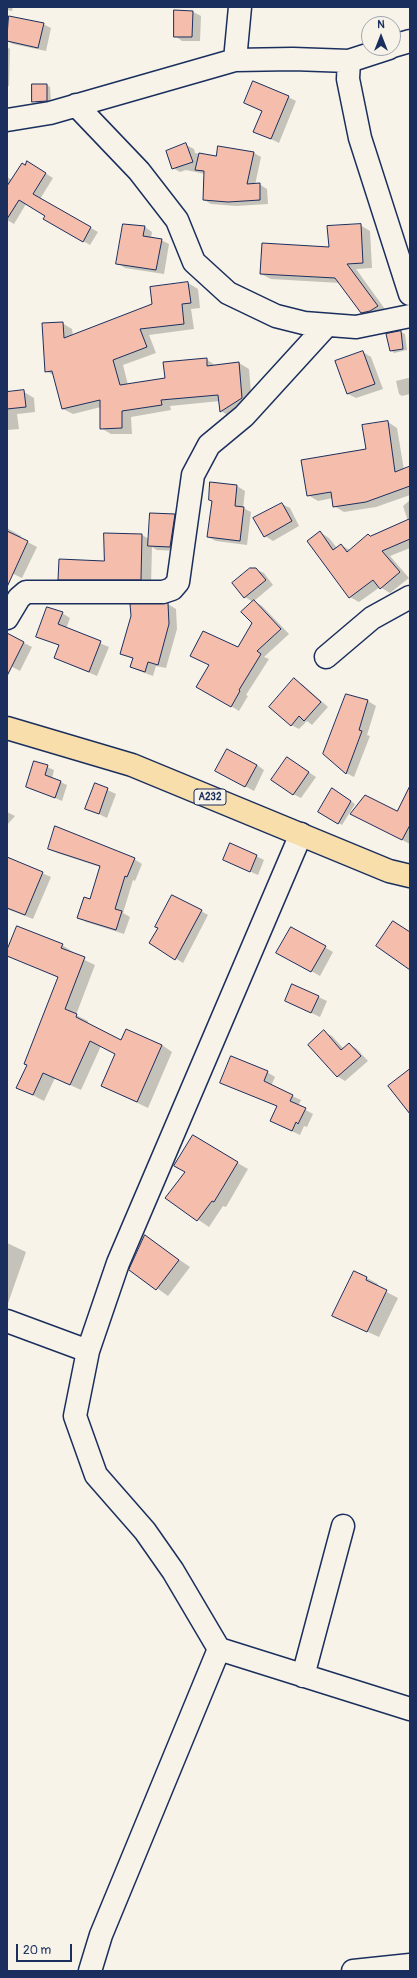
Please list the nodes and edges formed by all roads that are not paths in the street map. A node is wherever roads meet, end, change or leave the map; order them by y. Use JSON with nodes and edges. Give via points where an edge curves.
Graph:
{"nodes":[{"id":1,"x":240,"y":7,"type":"edge"},
{"id":2,"x":366,"y":56,"type":"edge"},
{"id":3,"x":235,"y":60,"type":"junction"},
{"id":4,"x":349,"y":62,"type":"junction"},
{"id":5,"x":76,"y":105,"type":"junction"},
{"id":6,"x":7,"y":120,"type":"edge"},
{"id":7,"x":410,"y":294,"type":"edge"},
{"id":8,"x":410,"y":316,"type":"edge"},
{"id":9,"x":327,"y":325,"type":"junction"},
{"id":10,"x":410,"y":597,"type":"edge"},
{"id":11,"x":7,"y":618,"type":"edge"},
{"id":12,"x":326,"y":657,"type":"dead end"},
{"id":13,"x":7,"y":728,"type":"edge"},
{"id":14,"x":301,"y":834,"type":"junction"},
{"id":15,"x":410,"y":876,"type":"edge"},
{"id":16,"x":7,"y":1321,"type":"edge"},
{"id":17,"x":88,"y":1351,"type":"junction"},
{"id":18,"x":343,"y":1526,"type":"dead end"},
{"id":19,"x":219,"y":1649,"type":"junction"},
{"id":20,"x":303,"y":1676,"type":"junction"},
{"id":21,"x":410,"y":1709,"type":"edge"},
{"id":22,"x":410,"y":1965,"type":"edge"},
{"id":23,"x":90,"y":1971,"type":"edge"},
{"id":24,"x":353,"y":1971,"type":"edge"}],
"edges":[{"from":1,"to":3,"type":"street"},
{"from":2,"to":4,"type":"street"},
{"from":3,"to":4,"type":"street","via":[[293,59]]},
{"from":3,"to":5,"type":"street"},
{"from":4,"to":7,"type":"street","via":[[348,79],[360,138]]},
{"from":5,"to":6,"type":"street","via":[[50,113]]},
{"from":5,"to":9,"type":"street","via":[[139,172],[177,220],[194,262],[228,293],[276,316],[304,323]]},
{"from":8,"to":9,"type":"street","via":[[356,327]]},
{"from":9,"to":11,"type":"street","via":[[244,416],[209,445],[193,475],[178,582],[172,589],[163,592],[26,592],[19,598]]},
{"from":10,"to":12,"type":"street","via":[[372,618]]},
{"from":13,"to":14,"type":"main road","number":"A232","via":[[132,765]]},
{"from":14,"to":15,"type":"main road","number":"A232"},
{"from":14,"to":17,"type":"street","via":[[118,1263]]},
{"from":16,"to":17,"type":"street"},
{"from":17,"to":19,"type":"street","via":[[75,1416],[96,1475],[146,1531]]},
{"from":18,"to":20,"type":"street"},
{"from":19,"to":20,"type":"street"},
{"from":19,"to":23,"type":"street","via":[[101,1935]]},
{"from":20,"to":21,"type":"street"},
{"from":22,"to":24,"type":"street"}]}
